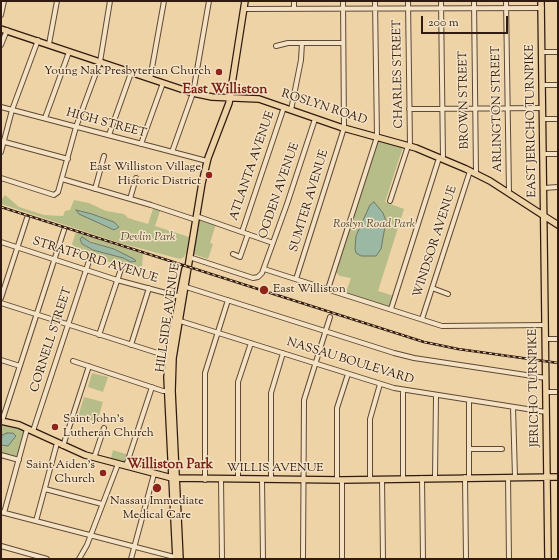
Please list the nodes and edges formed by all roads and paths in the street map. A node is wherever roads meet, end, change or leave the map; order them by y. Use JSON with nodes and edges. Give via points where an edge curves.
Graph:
{"nodes":[{"id":1,"x":4,"y":1,"type":"edge"},
{"id":2,"x":56,"y":1,"type":"edge"},
{"id":3,"x":110,"y":1,"type":"edge"},
{"id":4,"x":164,"y":1,"type":"edge"},
{"id":5,"x":209,"y":1,"type":"edge"},
{"id":6,"x":245,"y":1,"type":"edge"},
{"id":7,"x":294,"y":1,"type":"edge"},
{"id":8,"x":343,"y":1,"type":"edge"},
{"id":9,"x":375,"y":1,"type":"edge"},
{"id":10,"x":408,"y":1,"type":"edge"},
{"id":11,"x":442,"y":1,"type":"edge"},
{"id":12,"x":474,"y":1,"type":"edge"},
{"id":13,"x":506,"y":1,"type":"edge"},
{"id":14,"x":542,"y":1,"type":"edge"},
{"id":15,"x":474,"y":8,"type":"junction"},
{"id":16,"x":506,"y":8,"type":"junction"},
{"id":17,"x":542,"y":8,"type":"junction"},
{"id":18,"x":244,"y":9,"type":"junction"},
{"id":19,"x":294,"y":9,"type":"junction"},
{"id":20,"x":408,"y":9,"type":"junction"},
{"id":21,"x":442,"y":9,"type":"junction"},
{"id":22,"x":343,"y":10,"type":"junction"},
{"id":23,"x":376,"y":10,"type":"junction"},
{"id":24,"x":1,"y":15,"type":"edge"},
{"id":25,"x":4,"y":30,"type":"edge"},
{"id":26,"x":38,"y":40,"type":"junction"},
{"id":27,"x":302,"y":43,"type":"junction"},
{"id":28,"x":343,"y":43,"type":"junction"},
{"id":29,"x":49,"y":44,"type":"junction"},
{"id":30,"x":1,"y":45,"type":"edge"},
{"id":31,"x":276,"y":46,"type":"dead end"},
{"id":32,"x":69,"y":52,"type":"junction"},
{"id":33,"x":542,"y":52,"type":"junction"},
{"id":34,"x":558,"y":52,"type":"edge"},
{"id":35,"x":100,"y":62,"type":"junction"},
{"id":36,"x":132,"y":73,"type":"junction"},
{"id":37,"x":150,"y":79,"type":"junction"},
{"id":38,"x":163,"y":83,"type":"junction"},
{"id":39,"x":542,"y":85,"type":"junction"},
{"id":40,"x":558,"y":85,"type":"edge"},
{"id":41,"x":193,"y":93,"type":"junction"},
{"id":42,"x":230,"y":97,"type":"junction"},
{"id":43,"x":1,"y":106,"type":"edge"},
{"id":44,"x":284,"y":107,"type":"junction"},
{"id":45,"x":508,"y":108,"type":"junction"},
{"id":46,"x":543,"y":108,"type":"junction"},
{"id":47,"x":409,"y":109,"type":"junction"},
{"id":48,"x":443,"y":109,"type":"junction"},
{"id":49,"x":476,"y":109,"type":"junction"},
{"id":50,"x":12,"y":110,"type":"junction"},
{"id":51,"x":291,"y":110,"type":"junction"},
{"id":52,"x":45,"y":118,"type":"junction"},
{"id":53,"x":315,"y":119,"type":"junction"},
{"id":54,"x":558,"y":119,"type":"edge"},
{"id":55,"x":543,"y":120,"type":"junction"},
{"id":56,"x":76,"y":126,"type":"junction"},
{"id":57,"x":344,"y":128,"type":"junction"},
{"id":58,"x":109,"y":135,"type":"junction"},
{"id":59,"x":376,"y":137,"type":"junction"},
{"id":60,"x":2,"y":141,"type":"edge"},
{"id":61,"x":141,"y":144,"type":"junction"},
{"id":62,"x":409,"y":146,"type":"junction"},
{"id":63,"x":1,"y":152,"type":"edge"},
{"id":64,"x":172,"y":152,"type":"junction"},
{"id":65,"x":543,"y":154,"type":"junction"},
{"id":66,"x":558,"y":154,"type":"edge"},
{"id":67,"x":104,"y":156,"type":"dead end"},
{"id":68,"x":441,"y":158,"type":"junction"},
{"id":69,"x":68,"y":159,"type":"junction"},
{"id":70,"x":207,"y":161,"type":"junction"},
{"id":71,"x":470,"y":171,"type":"junction"},
{"id":72,"x":476,"y":174,"type":"junction"},
{"id":73,"x":1,"y":178,"type":"edge"},
{"id":74,"x":136,"y":178,"type":"dead end"},
{"id":75,"x":62,"y":180,"type":"junction"},
{"id":76,"x":73,"y":182,"type":"junction"},
{"id":77,"x":558,"y":187,"type":"edge"},
{"id":78,"x":544,"y":188,"type":"junction"},
{"id":79,"x":60,"y":189,"type":"junction"},
{"id":80,"x":95,"y":189,"type":"junction"},
{"id":81,"x":509,"y":193,"type":"junction"},
{"id":82,"x":130,"y":199,"type":"junction"},
{"id":83,"x":390,"y":201,"type":"dead end"},
{"id":84,"x":27,"y":218,"type":"dead end"},
{"id":85,"x":196,"y":218,"type":"junction"},
{"id":86,"x":544,"y":218,"type":"junction"},
{"id":87,"x":558,"y":225,"type":"edge"},
{"id":88,"x":64,"y":230,"type":"dead end"},
{"id":89,"x":242,"y":232,"type":"junction"},
{"id":90,"x":248,"y":234,"type":"junction"},
{"id":91,"x":1,"y":242,"type":"edge"},
{"id":92,"x":273,"y":243,"type":"junction"},
{"id":93,"x":17,"y":248,"type":"junction"},
{"id":94,"x":233,"y":254,"type":"dead end"},
{"id":95,"x":91,"y":255,"type":"dead end"},
{"id":96,"x":189,"y":258,"type":"junction"},
{"id":97,"x":54,"y":260,"type":"junction"},
{"id":98,"x":122,"y":266,"type":"dead end"},
{"id":99,"x":264,"y":269,"type":"junction"},
{"id":100,"x":86,"y":270,"type":"junction"},
{"id":101,"x":296,"y":279,"type":"junction"},
{"id":102,"x":117,"y":280,"type":"junction"},
{"id":103,"x":183,"y":286,"type":"junction"},
{"id":104,"x":149,"y":288,"type":"junction"},
{"id":105,"x":432,"y":288,"type":"junction"},
{"id":106,"x":328,"y":289,"type":"junction"},
{"id":107,"x":448,"y":294,"type":"dead end"},
{"id":108,"x":181,"y":297,"type":"junction"},
{"id":109,"x":1,"y":298,"type":"edge"},
{"id":110,"x":228,"y":300,"type":"junction"},
{"id":111,"x":1,"y":303,"type":"edge"},
{"id":112,"x":391,"y":309,"type":"junction"},
{"id":113,"x":36,"y":314,"type":"junction"},
{"id":114,"x":330,"y":316,"type":"dead end"},
{"id":115,"x":422,"y":319,"type":"junction"},
{"id":116,"x":177,"y":320,"type":"junction"},
{"id":117,"x":68,"y":324,"type":"junction"},
{"id":118,"x":545,"y":325,"type":"junction"},
{"id":119,"x":326,"y":331,"type":"junction"},
{"id":120,"x":218,"y":332,"type":"junction"},
{"id":121,"x":99,"y":335,"type":"junction"},
{"id":122,"x":546,"y":339,"type":"junction"},
{"id":123,"x":558,"y":339,"type":"edge"},
{"id":124,"x":251,"y":343,"type":"junction"},
{"id":125,"x":131,"y":345,"type":"junction"},
{"id":126,"x":283,"y":353,"type":"junction"},
{"id":127,"x":171,"y":358,"type":"junction"},
{"id":128,"x":1,"y":360,"type":"edge"},
{"id":129,"x":73,"y":361,"type":"dead end"},
{"id":130,"x":316,"y":363,"type":"junction"},
{"id":131,"x":20,"y":366,"type":"junction"},
{"id":132,"x":89,"y":366,"type":"junction"},
{"id":133,"x":348,"y":374,"type":"junction"},
{"id":134,"x":546,"y":378,"type":"junction"},
{"id":135,"x":380,"y":384,"type":"junction"},
{"id":136,"x":152,"y":387,"type":"junction"},
{"id":137,"x":403,"y":390,"type":"junction"},
{"id":138,"x":170,"y":391,"type":"junction"},
{"id":139,"x":546,"y":392,"type":"junction"},
{"id":140,"x":558,"y":392,"type":"edge"},
{"id":141,"x":436,"y":396,"type":"junction"},
{"id":142,"x":468,"y":400,"type":"junction"},
{"id":143,"x":513,"y":407,"type":"junction"},
{"id":144,"x":546,"y":412,"type":"junction"},
{"id":145,"x":1,"y":421,"type":"edge"},
{"id":146,"x":104,"y":428,"type":"dead end"},
{"id":147,"x":27,"y":429,"type":"junction"},
{"id":148,"x":33,"y":431,"type":"junction"},
{"id":149,"x":60,"y":444,"type":"junction"},
{"id":150,"x":469,"y":449,"type":"junction"},
{"id":151,"x":502,"y":449,"type":"dead end"},
{"id":152,"x":1,"y":455,"type":"edge"},
{"id":153,"x":94,"y":458,"type":"junction"},
{"id":154,"x":19,"y":460,"type":"junction"},
{"id":155,"x":118,"y":464,"type":"junction"},
{"id":156,"x":126,"y":466,"type":"junction"},
{"id":157,"x":154,"y":474,"type":"junction"},
{"id":158,"x":467,"y":477,"type":"junction"},
{"id":159,"x":508,"y":477,"type":"junction"},
{"id":160,"x":515,"y":477,"type":"junction"},
{"id":161,"x":547,"y":477,"type":"junction"},
{"id":162,"x":558,"y":477,"type":"edge"},
{"id":163,"x":174,"y":478,"type":"junction"},
{"id":164,"x":422,"y":478,"type":"junction"},
{"id":165,"x":436,"y":478,"type":"junction"},
{"id":166,"x":238,"y":479,"type":"junction"},
{"id":167,"x":262,"y":479,"type":"junction"},
{"id":168,"x":271,"y":479,"type":"junction"},
{"id":169,"x":303,"y":479,"type":"junction"},
{"id":170,"x":370,"y":479,"type":"junction"},
{"id":171,"x":382,"y":479,"type":"junction"},
{"id":172,"x":403,"y":479,"type":"junction"},
{"id":173,"x":205,"y":480,"type":"junction"},
{"id":174,"x":221,"y":480,"type":"junction"},
{"id":175,"x":339,"y":480,"type":"junction"},
{"id":176,"x":45,"y":489,"type":"junction"},
{"id":177,"x":102,"y":504,"type":"junction"},
{"id":178,"x":3,"y":512,"type":"edge"},
{"id":179,"x":36,"y":521,"type":"junction"},
{"id":180,"x":91,"y":536,"type":"junction"},
{"id":181,"x":1,"y":546,"type":"edge"},
{"id":182,"x":134,"y":548,"type":"junction"},
{"id":183,"x":47,"y":559,"type":"edge"},
{"id":184,"x":79,"y":559,"type":"edge"},
{"id":185,"x":131,"y":559,"type":"edge"},
{"id":186,"x":178,"y":559,"type":"edge"},
{"id":187,"x":222,"y":559,"type":"edge"},
{"id":188,"x":263,"y":559,"type":"edge"},
{"id":189,"x":303,"y":559,"type":"edge"},
{"id":190,"x":342,"y":559,"type":"edge"},
{"id":191,"x":383,"y":559,"type":"edge"},
{"id":192,"x":424,"y":559,"type":"edge"},
{"id":193,"x":466,"y":559,"type":"edge"},
{"id":194,"x":509,"y":559,"type":"edge"},
{"id":195,"x":548,"y":559,"type":"edge"}],
"edges":[{"from":1,"to":24,"type":"street"},
{"from":2,"to":29,"type":"street"},
{"from":3,"to":35,"type":"street"},
{"from":4,"to":37,"type":"street"},
{"from":5,"to":41,"type":"street"},
{"from":6,"to":18,"type":"main road","name":"HILLSIDE AVENUE"},
{"from":7,"to":19,"type":"street"},
{"from":8,"to":22,"type":"street","name":"SUMTER AVENUE"},
{"from":9,"to":23,"type":"street"},
{"from":10,"to":20,"type":"street","name":"CHARLES STREET"},
{"from":11,"to":21,"type":"street"},
{"from":12,"to":15,"type":"street","name":"BROWN STREET"},
{"from":13,"to":16,"type":"street","name":"ARLINGTON STREET"},
{"from":14,"to":17,"type":"main road","name":"EAST JERICHO TURNPIKE"},
{"from":15,"to":16,"type":"street"},
{"from":15,"to":21,"type":"street"},
{"from":15,"to":49,"type":"street","name":"BROWN STREET"},
{"from":16,"to":17,"type":"street"},
{"from":16,"to":45,"type":"street","name":"ARLINGTON STREET"},
{"from":17,"to":33,"type":"main road","name":"EAST JERICHO TURNPIKE"},
{"from":18,"to":19,"type":"street"},
{"from":18,"to":42,"type":"main road","name":"HILLSIDE AVENUE"},
{"from":19,"to":22,"type":"street"},
{"from":20,"to":21,"type":"street"},
{"from":20,"to":23,"type":"street"},
{"from":20,"to":47,"type":"street","name":"CHARLES STREET"},
{"from":21,"to":48,"type":"street"},
{"from":22,"to":23,"type":"street"},
{"from":22,"to":28,"type":"street","name":"SUMTER AVENUE"},
{"from":23,"to":59,"type":"street"},
{"from":25,"to":26,"type":"main road","name":"ROSLYN ROAD"},
{"from":25,"to":30,"type":"street"},
{"from":26,"to":29,"type":"main road","name":"ROSLYN ROAD"},
{"from":26,"to":50,"type":"street"},
{"from":27,"to":28,"type":"street"},
{"from":27,"to":31,"type":"street"},
{"from":27,"to":51,"type":"street"},
{"from":28,"to":57,"type":"street","name":"SUMTER AVENUE"},
{"from":29,"to":32,"type":"main road","name":"ROSLYN ROAD"},
{"from":32,"to":35,"type":"main road","name":"ROSLYN ROAD"},
{"from":32,"to":52,"type":"street"},
{"from":33,"to":34,"type":"street"},
{"from":33,"to":39,"type":"main road","name":"EAST JERICHO TURNPIKE"},
{"from":35,"to":36,"type":"main road","name":"ROSLYN ROAD"},
{"from":35,"to":56,"type":"street"},
{"from":36,"to":37,"type":"main road","name":"ROSLYN ROAD"},
{"from":36,"to":58,"type":"street"},
{"from":37,"to":38,"type":"main road","name":"ROSLYN ROAD"},
{"from":38,"to":41,"type":"main road","name":"ROSLYN ROAD"},
{"from":38,"to":61,"type":"street"},
{"from":39,"to":40,"type":"street"},
{"from":39,"to":46,"type":"main road","name":"EAST JERICHO TURNPIKE"},
{"from":41,"to":42,"type":"main road","name":"ROSLYN ROAD"},
{"from":41,"to":64,"type":"street"},
{"from":42,"to":44,"type":"main road","name":"ROSLYN ROAD","via":[[259,98]]},
{"from":42,"to":70,"type":"main road","name":"HILLSIDE AVENUE"},
{"from":43,"to":50,"type":"street","name":"HIGH STREET"},
{"from":44,"to":51,"type":"main road","name":"ROSLYN ROAD"},
{"from":44,"to":89,"type":"street","name":"ATLANTA AVENUE"},
{"from":45,"to":46,"type":"street"},
{"from":45,"to":49,"type":"street"},
{"from":45,"to":81,"type":"street","name":"ARLINGTON STREET"},
{"from":46,"to":55,"type":"main road","name":"EAST JERICHO TURNPIKE"},
{"from":47,"to":48,"type":"street"},
{"from":47,"to":62,"type":"street","name":"CHARLES STREET"},
{"from":48,"to":49,"type":"street"},
{"from":48,"to":68,"type":"street"},
{"from":49,"to":72,"type":"street","name":"BROWN STREET"},
{"from":50,"to":52,"type":"street","name":"HIGH STREET"},
{"from":50,"to":60,"type":"street"},
{"from":51,"to":53,"type":"main road","name":"ROSLYN ROAD"},
{"from":52,"to":56,"type":"street","name":"HIGH STREET"},
{"from":53,"to":57,"type":"main road","name":"ROSLYN ROAD"},
{"from":53,"to":92,"type":"street","name":"OGDEN AVENUE"},
{"from":54,"to":55,"type":"street"},
{"from":55,"to":65,"type":"main road","name":"EAST JERICHO TURNPIKE"},
{"from":56,"to":58,"type":"street","name":"HIGH STREET"},
{"from":56,"to":69,"type":"street"},
{"from":57,"to":59,"type":"main road","name":"ROSLYN ROAD"},
{"from":57,"to":101,"type":"street","name":"SUMTER AVENUE"},
{"from":58,"to":61,"type":"street","name":"HIGH STREET"},
{"from":59,"to":62,"type":"main road","name":"ROSLYN ROAD"},
{"from":59,"to":106,"type":"street"},
{"from":60,"to":63,"type":"street"},
{"from":60,"to":69,"type":"street"},
{"from":61,"to":64,"type":"street","name":"HIGH STREET"},
{"from":62,"to":68,"type":"main road","name":"ROSLYN ROAD"},
{"from":62,"to":83,"type":"street","name":"CHARLES STREET"},
{"from":64,"to":70,"type":"street","name":"HIGH STREET"},
{"from":65,"to":66,"type":"street"},
{"from":65,"to":78,"type":"main road","name":"EAST JERICHO TURNPIKE"},
{"from":67,"to":80,"type":"street"},
{"from":68,"to":71,"type":"main road","name":"ROSLYN ROAD"},
{"from":68,"to":112,"type":"street"},
{"from":69,"to":75,"type":"street"},
{"from":70,"to":85,"type":"main road","name":"HILLSIDE AVENUE"},
{"from":71,"to":72,"type":"main road","name":"ROSLYN ROAD"},
{"from":71,"to":105,"type":"street","name":"WINDSOR AVENUE"},
{"from":72,"to":81,"type":"main road","name":"ROSLYN ROAD"},
{"from":73,"to":79,"type":"street","via":[[54,195]]},
{"from":74,"to":82,"type":"street"},
{"from":75,"to":76,"type":"street"},
{"from":75,"to":79,"type":"street"},
{"from":76,"to":79,"type":"street"},
{"from":76,"to":80,"type":"street"},
{"from":77,"to":78,"type":"street"},
{"from":78,"to":86,"type":"main road","name":"EAST JERICHO TURNPIKE"},
{"from":80,"to":82,"type":"street"},
{"from":81,"to":86,"type":"main road","name":"ROSLYN ROAD"},
{"from":82,"to":85,"type":"street"},
{"from":84,"to":93,"type":"street"},
{"from":85,"to":89,"type":"street"},
{"from":85,"to":96,"type":"main road","name":"HILLSIDE AVENUE"},
{"from":86,"to":87,"type":"main road","name":"ROSLYN ROAD"},
{"from":86,"to":118,"type":"main road","name":"JERICHO TURNPIKE"},
{"from":88,"to":97,"type":"street"},
{"from":89,"to":90,"type":"street"},
{"from":90,"to":92,"type":"street"},
{"from":90,"to":94,"type":"street","via":[[240,257]]},
{"from":91,"to":93,"type":"street","name":"STRATFORD AVENUE"},
{"from":92,"to":99,"type":"street","name":"OGDEN AVENUE"},
{"from":93,"to":97,"type":"street","name":"STRATFORD AVENUE"},
{"from":93,"to":109,"type":"street"},
{"from":95,"to":100,"type":"street","name":"CORNELL STREET"},
{"from":96,"to":99,"type":"street","via":[[254,278]]},
{"from":96,"to":103,"type":"main road","name":"HILLSIDE AVENUE"},
{"from":97,"to":100,"type":"street","name":"STRATFORD AVENUE"},
{"from":97,"to":113,"type":"street"},
{"from":98,"to":102,"type":"street"},
{"from":99,"to":101,"type":"street"},
{"from":100,"to":102,"type":"street","name":"STRATFORD AVENUE"},
{"from":100,"to":117,"type":"street","name":"CORNELL STREET"},
{"from":101,"to":106,"type":"street"},
{"from":102,"to":104,"type":"street","name":"STRATFORD AVENUE"},
{"from":102,"to":121,"type":"street"},
{"from":103,"to":108,"type":"main road","name":"HILLSIDE AVENUE"},
{"from":103,"to":110,"type":"street"},
{"from":104,"to":108,"type":"street","name":"STRATFORD AVENUE"},
{"from":104,"to":125,"type":"street"},
{"from":105,"to":107,"type":"street"},
{"from":105,"to":115,"type":"street","name":"WINDSOR AVENUE"},
{"from":106,"to":112,"type":"street"},
{"from":108,"to":116,"type":"main road","name":"HILLSIDE AVENUE"},
{"from":110,"to":119,"type":"street"},
{"from":110,"to":120,"type":"street"},
{"from":111,"to":113,"type":"street"},
{"from":112,"to":115,"type":"street"},
{"from":113,"to":117,"type":"street"},
{"from":113,"to":131,"type":"street"},
{"from":114,"to":119,"type":"street"},
{"from":115,"to":118,"type":"street","via":[[445,326]]},
{"from":116,"to":120,"type":"street","name":"NASSAU BOULEVARD"},
{"from":116,"to":127,"type":"main road","name":"HILLSIDE AVENUE"},
{"from":117,"to":121,"type":"street"},
{"from":117,"to":148,"type":"street","name":"CORNELL STREET"},
{"from":118,"to":122,"type":"main road","name":"JERICHO TURNPIKE"},
{"from":119,"to":130,"type":"street"},
{"from":119,"to":134,"type":"street","via":[[414,358]]},
{"from":120,"to":124,"type":"street","name":"NASSAU BOULEVARD"},
{"from":120,"to":173,"type":"street","via":[[205,373]]},
{"from":121,"to":125,"type":"street"},
{"from":122,"to":123,"type":"street"},
{"from":122,"to":134,"type":"main road","name":"JERICHO TURNPIKE"},
{"from":124,"to":126,"type":"street","name":"NASSAU BOULEVARD"},
{"from":124,"to":166,"type":"street","via":[[238,382]]},
{"from":125,"to":127,"type":"street"},
{"from":126,"to":130,"type":"street","name":"NASSAU BOULEVARD"},
{"from":126,"to":168,"type":"street","via":[[271,392]]},
{"from":127,"to":138,"type":"main road","name":"HILLSIDE AVENUE"},
{"from":128,"to":131,"type":"street"},
{"from":129,"to":132,"type":"street"},
{"from":130,"to":133,"type":"street","name":"NASSAU BOULEVARD"},
{"from":130,"to":169,"type":"street","via":[[304,400]]},
{"from":131,"to":145,"type":"street"},
{"from":132,"to":136,"type":"street"},
{"from":132,"to":149,"type":"street"},
{"from":133,"to":135,"type":"street","name":"NASSAU BOULEVARD"},
{"from":133,"to":175,"type":"street","via":[[337,408]]},
{"from":134,"to":139,"type":"main road","name":"JERICHO TURNPIKE"},
{"from":135,"to":137,"type":"street","name":"NASSAU BOULEVARD"},
{"from":135,"to":170,"type":"street","via":[[370,419]]},
{"from":136,"to":138,"type":"street"},
{"from":136,"to":156,"type":"street"},
{"from":137,"to":141,"type":"street","name":"NASSAU BOULEVARD"},
{"from":137,"to":172,"type":"street"},
{"from":138,"to":163,"type":"main road","name":"HILLSIDE AVENUE"},
{"from":139,"to":140,"type":"street"},
{"from":139,"to":144,"type":"main road","name":"JERICHO TURNPIKE"},
{"from":141,"to":142,"type":"street","name":"NASSAU BOULEVARD"},
{"from":141,"to":165,"type":"street"},
{"from":142,"to":143,"type":"street","name":"NASSAU BOULEVARD"},
{"from":142,"to":150,"type":"street"},
{"from":143,"to":144,"type":"street","name":"NASSAU BOULEVARD"},
{"from":143,"to":160,"type":"street"},
{"from":144,"to":161,"type":"main road","name":"JERICHO TURNPIKE"},
{"from":145,"to":147,"type":"main road","name":"WILLIS AVENUE"},
{"from":146,"to":153,"type":"street"},
{"from":147,"to":148,"type":"main road","name":"WILLIS AVENUE"},
{"from":147,"to":154,"type":"street"},
{"from":148,"to":149,"type":"main road","name":"WILLIS AVENUE"},
{"from":149,"to":153,"type":"main road","name":"WILLIS AVENUE"},
{"from":149,"to":176,"type":"street"},
{"from":150,"to":151,"type":"street"},
{"from":150,"to":158,"type":"street"},
{"from":152,"to":154,"type":"street"},
{"from":153,"to":155,"type":"main road","name":"WILLIS AVENUE"},
{"from":154,"to":178,"type":"street"},
{"from":155,"to":156,"type":"main road","name":"WILLIS AVENUE"},
{"from":155,"to":177,"type":"street"},
{"from":156,"to":157,"type":"main road","name":"WILLIS AVENUE"},
{"from":157,"to":163,"type":"main road","name":"WILLIS AVENUE"},
{"from":157,"to":182,"type":"street"},
{"from":158,"to":159,"type":"main road","name":"WILLIS AVENUE"},
{"from":158,"to":165,"type":"main road","name":"WILLIS AVENUE"},
{"from":158,"to":193,"type":"street"},
{"from":159,"to":160,"type":"main road","name":"WILLIS AVENUE"},
{"from":159,"to":194,"type":"street"},
{"from":160,"to":161,"type":"main road","name":"WILLIS AVENUE"},
{"from":161,"to":162,"type":"main road","name":"WILLIS AVENUE"},
{"from":161,"to":195,"type":"main road","name":"JERICHO TURNPIKE"},
{"from":163,"to":173,"type":"main road","name":"WILLIS AVENUE"},
{"from":163,"to":186,"type":"main road","name":"HILLSIDE AVENUE"},
{"from":164,"to":165,"type":"main road","name":"WILLIS AVENUE"},
{"from":164,"to":172,"type":"main road","name":"WILLIS AVENUE"},
{"from":164,"to":192,"type":"street"},
{"from":166,"to":167,"type":"main road","name":"WILLIS AVENUE"},
{"from":166,"to":174,"type":"main road","name":"WILLIS AVENUE"},
{"from":167,"to":168,"type":"main road","name":"WILLIS AVENUE"},
{"from":167,"to":188,"type":"street"},
{"from":168,"to":169,"type":"main road","name":"WILLIS AVENUE"},
{"from":169,"to":175,"type":"main road","name":"WILLIS AVENUE"},
{"from":169,"to":189,"type":"street"},
{"from":170,"to":171,"type":"main road","name":"WILLIS AVENUE"},
{"from":170,"to":175,"type":"main road","name":"WILLIS AVENUE"},
{"from":171,"to":172,"type":"main road","name":"WILLIS AVENUE"},
{"from":171,"to":191,"type":"street"},
{"from":173,"to":174,"type":"main road","name":"WILLIS AVENUE"},
{"from":174,"to":187,"type":"street"},
{"from":175,"to":190,"type":"street"},
{"from":176,"to":177,"type":"street"},
{"from":176,"to":179,"type":"street"},
{"from":177,"to":180,"type":"street"},
{"from":178,"to":179,"type":"street"},
{"from":179,"to":180,"type":"street"},
{"from":180,"to":182,"type":"street"},
{"from":180,"to":184,"type":"street"},
{"from":181,"to":183,"type":"street"},
{"from":182,"to":185,"type":"street"},
{"from":182,"to":186,"type":"street"}]}
